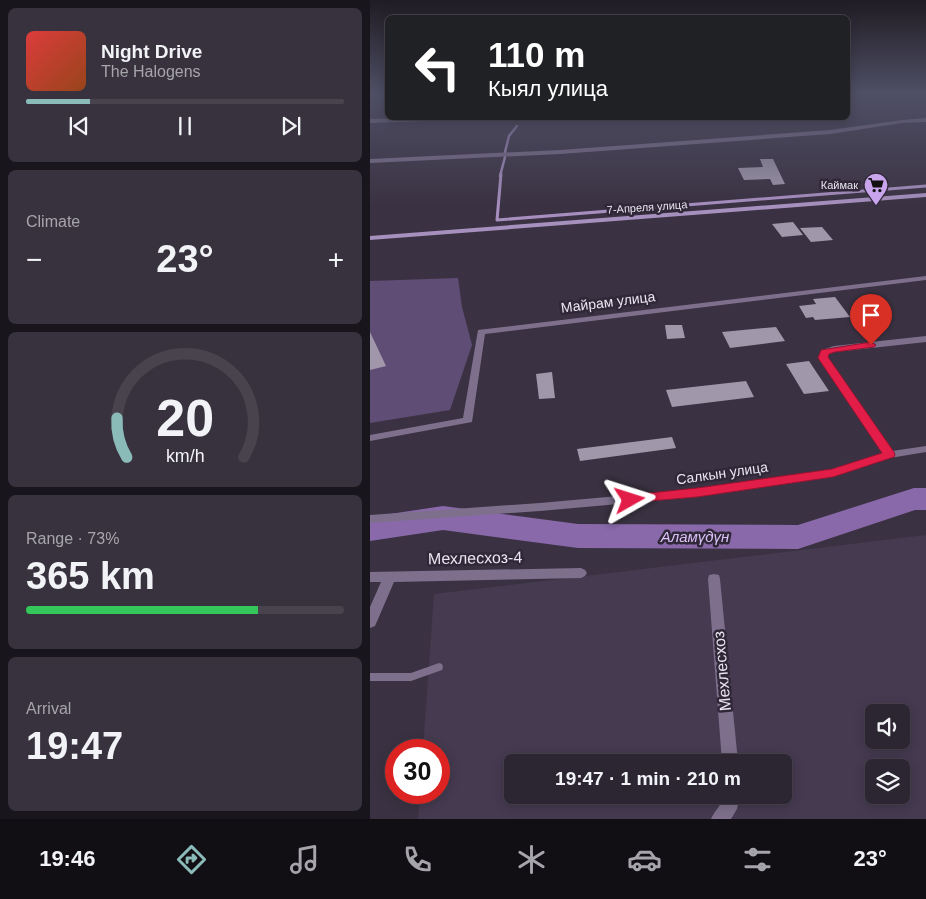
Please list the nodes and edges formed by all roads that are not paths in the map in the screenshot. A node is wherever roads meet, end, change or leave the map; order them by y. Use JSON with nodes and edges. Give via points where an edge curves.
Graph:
{"nodes":[{"id":1,"x":845,"y":130,"type":"edge"},
{"id":2,"x":370,"y":161,"type":"edge"},
{"id":3,"x":926,"y":195,"type":"edge"},
{"id":4,"x":370,"y":238,"type":"edge"},
{"id":5,"x":926,"y":278,"type":"edge"},
{"id":6,"x":926,"y":339,"type":"edge"},
{"id":7,"x":370,"y":438,"type":"edge"},
{"id":8,"x":926,"y":449,"type":"edge"},
{"id":9,"x":889,"y":455,"type":"junction"},
{"id":10,"x":370,"y":519,"type":"edge"},
{"id":11,"x":581,"y":573,"type":"dead end"},
{"id":12,"x":390,"y":576,"type":"junction"},
{"id":13,"x":370,"y":577,"type":"edge"},
{"id":14,"x":714,"y":578,"type":"dead end"},
{"id":15,"x":370,"y":622,"type":"edge"},
{"id":16,"x":439,"y":667,"type":"dead end"},
{"id":17,"x":370,"y":677,"type":"edge"},
{"id":18,"x":729,"y":754,"type":"edge"},
{"id":19,"x":730,"y":804,"type":"edge"},
{"id":20,"x":720,"y":819,"type":"edge"}],
"edges":[{"from":1,"to":2,"type":"street","via":[[560,152]]},
{"from":3,"to":4,"type":"main road","name":"7-Апреля улица"},
{"from":5,"to":7,"type":"street","name":"Майрам улица","via":[[481,332],[468,420]]},
{"from":6,"to":9,"type":"street","via":[[834,349],[825,352],[823,358]]},
{"from":8,"to":9,"type":"street","name":"Салкын улица"},
{"from":9,"to":10,"type":"street","name":"Салкын улица","via":[[833,473],[697,493]]},
{"from":11,"to":12,"type":"street","name":"Мехлесхоз-4"},
{"from":12,"to":13,"type":"street","name":"Мехлесхоз-4"},
{"from":12,"to":15,"type":"street"},
{"from":14,"to":18,"type":"street","name":"Мехлесхоз"},
{"from":16,"to":17,"type":"lane","via":[[411,677]]},
{"from":19,"to":20,"type":"street"}]}
